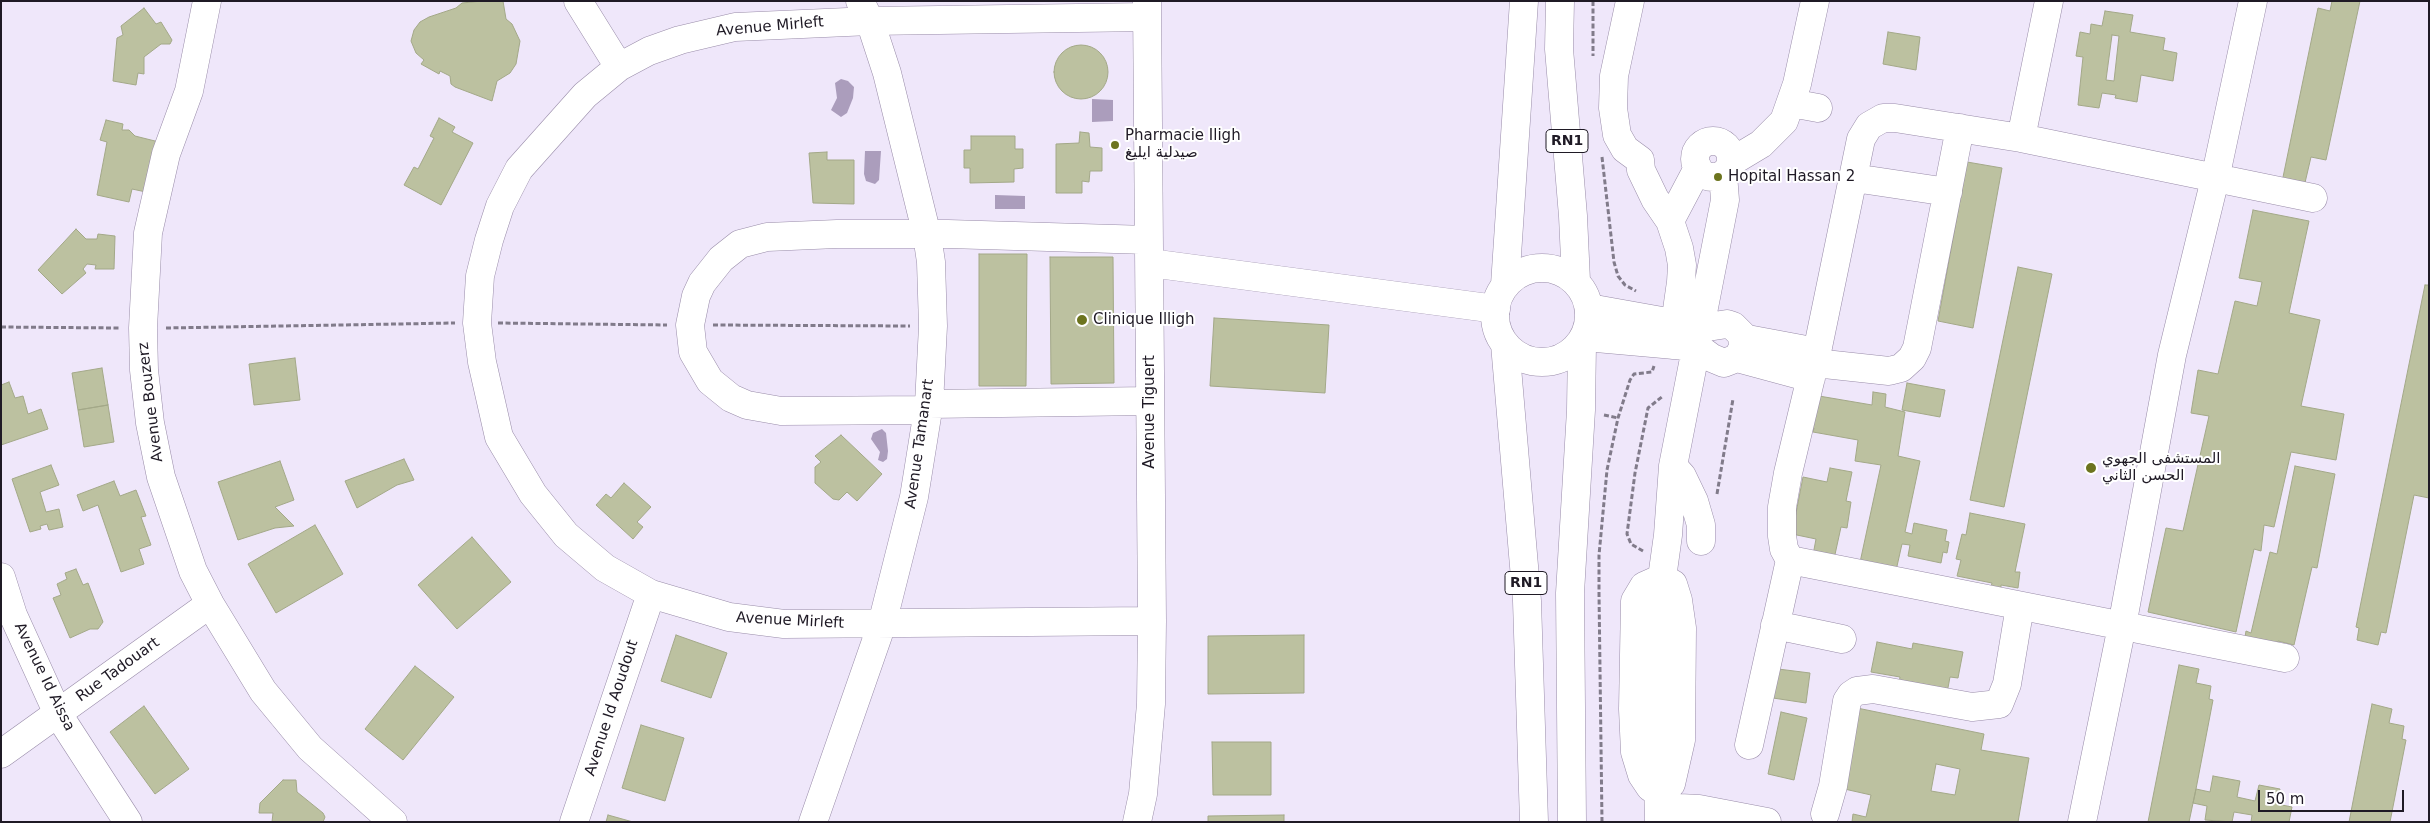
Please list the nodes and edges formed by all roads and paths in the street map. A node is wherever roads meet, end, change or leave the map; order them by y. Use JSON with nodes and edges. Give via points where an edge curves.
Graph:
{"nodes":[{"id":1,"x":207,"y":1,"type":"edge"},
{"id":2,"x":578,"y":1,"type":"edge"},
{"id":3,"x":1524,"y":1,"type":"edge"},
{"id":4,"x":1560,"y":1,"type":"edge"},
{"id":5,"x":1593,"y":1,"type":"edge"},
{"id":6,"x":1630,"y":1,"type":"edge"},
{"id":7,"x":1815,"y":1,"type":"edge"},
{"id":8,"x":2049,"y":1,"type":"edge"},
{"id":9,"x":2253,"y":1,"type":"edge"},
{"id":10,"x":1147,"y":9,"type":"edge"},
{"id":11,"x":865,"y":11,"type":"edge"},
{"id":12,"x":1594,"y":61,"type":"dead end"},
{"id":13,"x":619,"y":67,"type":"junction"},
{"id":14,"x":1791,"y":103,"type":"junction"},
{"id":15,"x":1818,"y":108,"type":"dead end"},
{"id":16,"x":1960,"y":128,"type":"junction"},
{"id":17,"x":2021,"y":138,"type":"junction"},
{"id":18,"x":1602,"y":155,"type":"dead end"},
{"id":19,"x":1717,"y":168,"type":"junction"},
{"id":20,"x":1854,"y":178,"type":"junction"},
{"id":21,"x":2215,"y":179,"type":"junction"},
{"id":22,"x":1948,"y":192,"type":"junction"},
{"id":23,"x":2313,"y":198,"type":"dead end"},
{"id":24,"x":1670,"y":220,"type":"junction"},
{"id":25,"x":927,"y":235,"type":"junction"},
{"id":26,"x":1149,"y":251,"type":"junction"},
{"id":27,"x":1576,"y":281,"type":"junction"},
{"id":28,"x":1641,"y":292,"type":"dead end"},
{"id":29,"x":1500,"y":297,"type":"junction"},
{"id":30,"x":1589,"y":308,"type":"junction"},
{"id":31,"x":1678,"y":337,"type":"junction"},
{"id":32,"x":1583,"y":341,"type":"junction"},
{"id":33,"x":1505,"y":344,"type":"junction"},
{"id":34,"x":1740,"y":348,"type":"junction"},
{"id":35,"x":1814,"y":364,"type":"junction"},
{"id":36,"x":1733,"y":399,"type":"dead end"},
{"id":37,"x":1149,"y":401,"type":"junction"},
{"id":38,"x":929,"y":407,"type":"junction"},
{"id":39,"x":1673,"y":466,"type":"junction"},
{"id":40,"x":1716,"y":500,"type":"dead end"},
{"id":41,"x":1668,"y":535,"type":"junction"},
{"id":42,"x":1790,"y":560,"type":"junction"},
{"id":43,"x":1,"y":577,"type":"edge"},
{"id":44,"x":651,"y":594,"type":"junction"},
{"id":45,"x":210,"y":604,"type":"junction"},
{"id":46,"x":2020,"y":606,"type":"junction"},
{"id":47,"x":1152,"y":621,"type":"junction"},
{"id":48,"x":882,"y":624,"type":"junction"},
{"id":49,"x":1775,"y":625,"type":"junction"},
{"id":50,"x":2122,"y":626,"type":"junction"},
{"id":51,"x":1842,"y":639,"type":"dead end"},
{"id":52,"x":2285,"y":658,"type":"dead end"},
{"id":53,"x":58,"y":714,"type":"junction"},
{"id":54,"x":1749,"y":745,"type":"dead end"},
{"id":55,"x":1,"y":754,"type":"edge"},
{"id":56,"x":1659,"y":808,"type":"edge"},
{"id":57,"x":1822,"y":819,"type":"edge"},
{"id":58,"x":128,"y":822,"type":"edge"},
{"id":59,"x":393,"y":822,"type":"edge"},
{"id":60,"x":574,"y":822,"type":"edge"},
{"id":61,"x":813,"y":822,"type":"edge"},
{"id":62,"x":1137,"y":822,"type":"edge"},
{"id":63,"x":1534,"y":822,"type":"edge"},
{"id":64,"x":1572,"y":822,"type":"edge"},
{"id":65,"x":1602,"y":822,"type":"edge"},
{"id":66,"x":1767,"y":822,"type":"edge"},
{"id":67,"x":2082,"y":822,"type":"edge"}],
"edges":[{"from":1,"to":45,"type":"main road","name":"Avenue Bouzerz","via":[[189,91],[166,154],[148,233],[143,328],[149,414],[161,477],[193,571]]},
{"from":2,"to":13,"type":"main road"},
{"from":3,"to":29,"type":"main road","number":"RN1"},
{"from":4,"to":27,"type":"main road","number":"RN1","via":[[1559,48]]},
{"from":5,"to":12,"type":"path"},
{"from":6,"to":24,"type":"main road","via":[[1614,76],[1613,108],[1617,135],[1625,149],[1640,160],[1641,170],[1655,199]]},
{"from":7,"to":14,"type":"main road"},
{"from":8,"to":17,"type":"main road"},
{"from":9,"to":21,"type":"main road"},
{"from":10,"to":11,"type":"main road","name":"Avenue Mirleft"},
{"from":10,"to":26,"type":"main road","name":"Avenue Tiguert"},
{"from":11,"to":13,"type":"main road","name":"Avenue Mirleft","via":[[734,27],[649,51]]},
{"from":11,"to":25,"type":"main road","name":"Avenue Tamanart","via":[[890,82]]},
{"from":13,"to":44,"type":"main road","name":"Avenue Mirleft","via":[[585,95],[519,169],[500,206],[489,240],[480,276],[477,323],[482,362],[499,436],[533,494],[566,535],[605,568]]},
{"from":14,"to":15,"type":"main road"},
{"from":14,"to":19,"type":"main road","via":[[1784,121],[1761,144]]},
{"from":16,"to":17,"type":"main road"},
{"from":16,"to":20,"type":"main road","via":[[1882,118],[1861,139]]},
{"from":16,"to":22,"type":"main road"},
{"from":17,"to":21,"type":"main road"},
{"from":18,"to":28,"type":"path","via":[[1614,262],[1618,276],[1625,284]]},
{"from":19,"to":24,"type":"main road"},
{"from":19,"to":31,"type":"main road","via":[[1725,200]]},
{"from":20,"to":22,"type":"main road"},
{"from":20,"to":35,"type":"main road"},
{"from":21,"to":23,"type":"main road"},
{"from":21,"to":50,"type":"main road","via":[[2172,355]]},
{"from":22,"to":35,"type":"main road","via":[[1917,348],[1912,358],[1902,368],[1889,372]]},
{"from":24,"to":31,"type":"main road","via":[[1682,265]]},
{"from":25,"to":26,"type":"main road"},
{"from":25,"to":38,"type":"main road","name":"Avenue Tamanart","via":[[933,326]]},
{"from":25,"to":38,"type":"main road","via":[[767,237],[740,244],[721,259],[702,283],[690,325],[693,352],[710,380],[731,398],[747,405],[781,411]]},
{"from":26,"to":29,"type":"main road"},
{"from":26,"to":37,"type":"main road","name":"Avenue Tiguert"},
{"from":27,"to":29,"type":"main road","via":[[1548,267],[1531,268],[1517,275]]},
{"from":27,"to":30,"type":"main road","number":"RN1"},
{"from":29,"to":33,"type":"main road","number":"RN1","via":[[1498,331]]},
{"from":30,"to":31,"type":"main road"},
{"from":30,"to":32,"type":"main road","via":[[1589,322]]},
{"from":31,"to":32,"type":"main road"},
{"from":31,"to":34,"type":"main road","via":[[1717,361],[1730,362]]},
{"from":31,"to":34,"type":"main road","via":[[1727,324],[1738,330]]},
{"from":31,"to":39,"type":"main road","via":[[1688,383]]},
{"from":31,"to":65,"type":"path","via":[[1647,361],[1654,362],[1652,372],[1634,374],[1630,380],[1607,470],[1599,593]]},
{"from":32,"to":33,"type":"main road","via":[[1568,355],[1555,361],[1541,362],[1515,354]]},
{"from":32,"to":64,"type":"main road","via":[[1570,593]]},
{"from":33,"to":63,"type":"main road","number":"RN1","via":[[1528,601]]},
{"from":34,"to":35,"type":"main road"},
{"from":35,"to":42,"type":"main road","via":[[1782,507],[1782,536]]},
{"from":36,"to":40,"type":"path"},
{"from":37,"to":38,"type":"main road"},
{"from":37,"to":47,"type":"main road","name":"Avenue Tiguert"},
{"from":38,"to":48,"type":"main road","name":"Avenue Tamanart","via":[[914,497]]},
{"from":39,"to":41,"type":"main road"},
{"from":39,"to":41,"type":"main road","via":[[1682,476],[1710,543]]},
{"from":41,"to":56,"type":"main road","via":[[1662,578],[1656,732]]},
{"from":42,"to":46,"type":"main road"},
{"from":42,"to":49,"type":"main road"},
{"from":43,"to":53,"type":"main road","name":"Avenue Id Aissa","via":[[14,615]]},
{"from":44,"to":48,"type":"main road","name":"Avenue Mirleft","via":[[729,617],[784,624]]},
{"from":44,"to":60,"type":"main road","name":"Avenue Id Aoudout"},
{"from":45,"to":53,"type":"main road","name":"Rue Tadouart"},
{"from":45,"to":59,"type":"main road","name":"Avenue Bouzerz","via":[[263,691],[310,748]]},
{"from":46,"to":50,"type":"main road"},
{"from":46,"to":57,"type":"main road","via":[[2008,684],[1999,704],[1972,707],[1872,689],[1851,695],[1847,701],[1833,786]]},
{"from":47,"to":48,"type":"main road","name":"Avenue Mirleft"},
{"from":47,"to":62,"type":"main road","name":"Avenue Tiguert","via":[[1151,704],[1143,794]]},
{"from":48,"to":61,"type":"main road","name":"Avenue Tamanart"},
{"from":49,"to":51,"type":"main road"},
{"from":49,"to":54,"type":"main road"},
{"from":50,"to":52,"type":"main road"},
{"from":50,"to":67,"type":"main road"},
{"from":53,"to":55,"type":"main road","name":"Rue Tadouart"},
{"from":53,"to":58,"type":"main road","name":"Avenue Id Aissa"},
{"from":56,"to":66,"type":"main road","via":[[1699,809]]}]}
